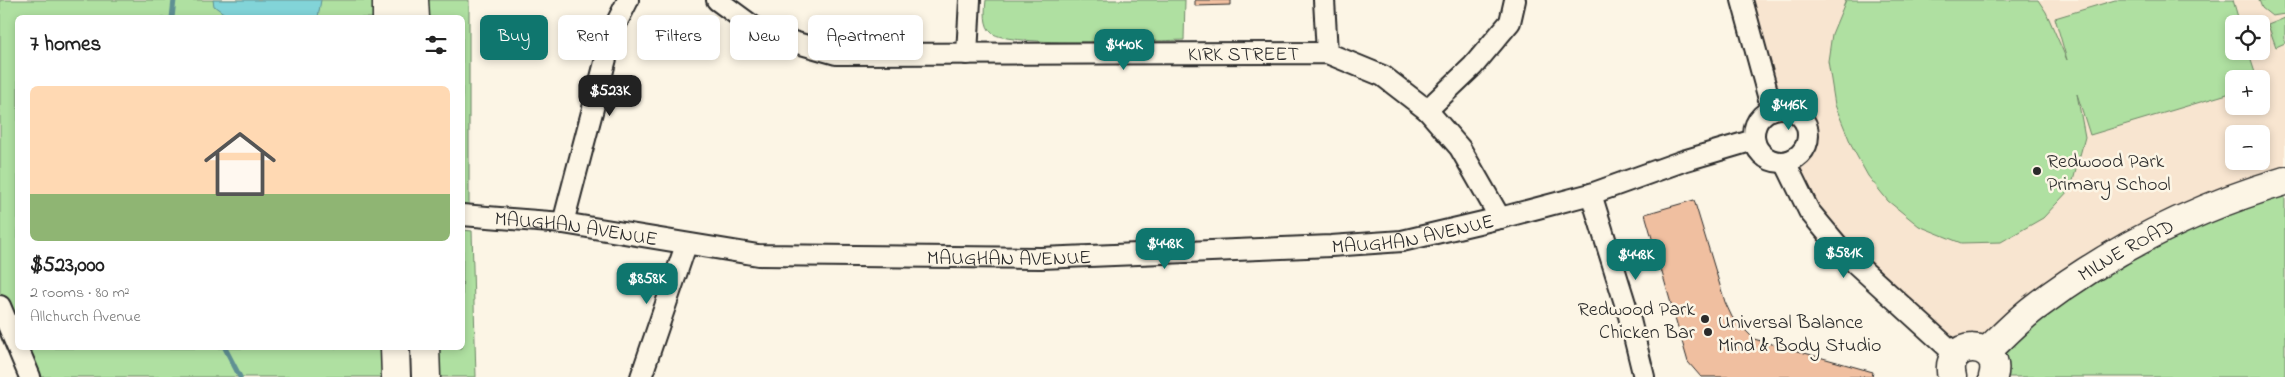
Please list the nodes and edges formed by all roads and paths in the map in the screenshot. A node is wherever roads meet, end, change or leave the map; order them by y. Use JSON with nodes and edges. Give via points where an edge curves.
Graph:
{"nodes":[{"id":1,"x":387,"y":0,"type":"edge"},
{"id":2,"x":414,"y":0,"type":"edge"},
{"id":3,"x":628,"y":0,"type":"edge"},
{"id":4,"x":717,"y":0,"type":"edge"},
{"id":5,"x":970,"y":0,"type":"edge"},
{"id":6,"x":1324,"y":0,"type":"edge"},
{"id":7,"x":1515,"y":0,"type":"edge"},
{"id":8,"x":1742,"y":0,"type":"edge"},
{"id":9,"x":387,"y":15,"type":"edge"},
{"id":10,"x":415,"y":15,"type":"edge"},
{"id":11,"x":1327,"y":53,"type":"junction"},
{"id":12,"x":967,"y":54,"type":"junction"},
{"id":13,"x":1426,"y":110,"type":"junction"},
{"id":14,"x":1772,"y":110,"type":"junction"},
{"id":15,"x":1754,"y":140,"type":"junction"},
{"id":16,"x":1785,"y":162,"type":"junction"},
{"id":17,"x":2285,"y":180,"type":"edge"},
{"id":18,"x":1591,"y":194,"type":"junction"},
{"id":19,"x":465,"y":215,"type":"edge"},
{"id":20,"x":1500,"y":218,"type":"junction"},
{"id":21,"x":563,"y":223,"type":"junction"},
{"id":22,"x":686,"y":244,"type":"junction"},
{"id":23,"x":0,"y":306,"type":"edge"},
{"id":24,"x":15,"y":342,"type":"edge"},
{"id":25,"x":19,"y":350,"type":"edge"},
{"id":26,"x":395,"y":350,"type":"edge"},
{"id":27,"x":425,"y":350,"type":"edge"},
{"id":28,"x":1990,"y":364,"type":"edge"},
{"id":29,"x":1954,"y":366,"type":"edge"},
{"id":30,"x":30,"y":377,"type":"edge"},
{"id":31,"x":396,"y":377,"type":"edge"},
{"id":32,"x":426,"y":377,"type":"edge"},
{"id":33,"x":642,"y":377,"type":"edge"},
{"id":34,"x":1644,"y":377,"type":"edge"}],
"edges":[{"from":1,"to":9,"type":"main road"},
{"from":2,"to":10,"type":"main road"},
{"from":3,"to":21,"type":"street","via":[[614,28]]},
{"from":4,"to":12,"type":"street","name":"KIRK STREET","via":[[762,32],[836,54]]},
{"from":5,"to":12,"type":"street"},
{"from":6,"to":11,"type":"street"},
{"from":7,"to":13,"type":"street","via":[[1510,22],[1473,66]]},
{"from":8,"to":14,"type":"street"},
{"from":11,"to":12,"type":"street","name":"KIRK STREET"},
{"from":11,"to":13,"type":"street","name":"KIRK STREET","via":[[1383,76]]},
{"from":13,"to":20,"type":"street","name":"KIRK STREET","via":[[1460,148]]},
{"from":14,"to":15,"type":"street","via":[[1765,113],[1756,125]]},
{"from":14,"to":16,"type":"street","via":[[1790,110],[1807,128],[1806,146],[1802,153]]},
{"from":15,"to":16,"type":"street","via":[[1763,155]]},
{"from":15,"to":18,"type":"street","name":"MAUGHAN AVENUE"},
{"from":16,"to":29,"type":"street","via":[[1809,212],[1844,253]]},
{"from":17,"to":28,"type":"main road","name":"MILNE ROAD","via":[[2178,219],[2104,260],[2033,308]]},
{"from":18,"to":20,"type":"street","name":"MAUGHAN AVENUE"},
{"from":18,"to":34,"type":"street"},
{"from":19,"to":21,"type":"street","name":"MAUGHAN AVENUE"},
{"from":20,"to":22,"type":"street","name":"MAUGHAN AVENUE","via":[[1402,240],[1041,258],[758,255]]},
{"from":21,"to":22,"type":"street","name":"MAUGHAN AVENUE"},
{"from":22,"to":33,"type":"street"},
{"from":23,"to":24,"type":"street"},
{"from":25,"to":30,"type":"street"},
{"from":26,"to":31,"type":"main road"},
{"from":27,"to":32,"type":"main road"},
{"from":28,"to":29,"type":"main road","via":[[1974,347],[1962,350]]}]}
